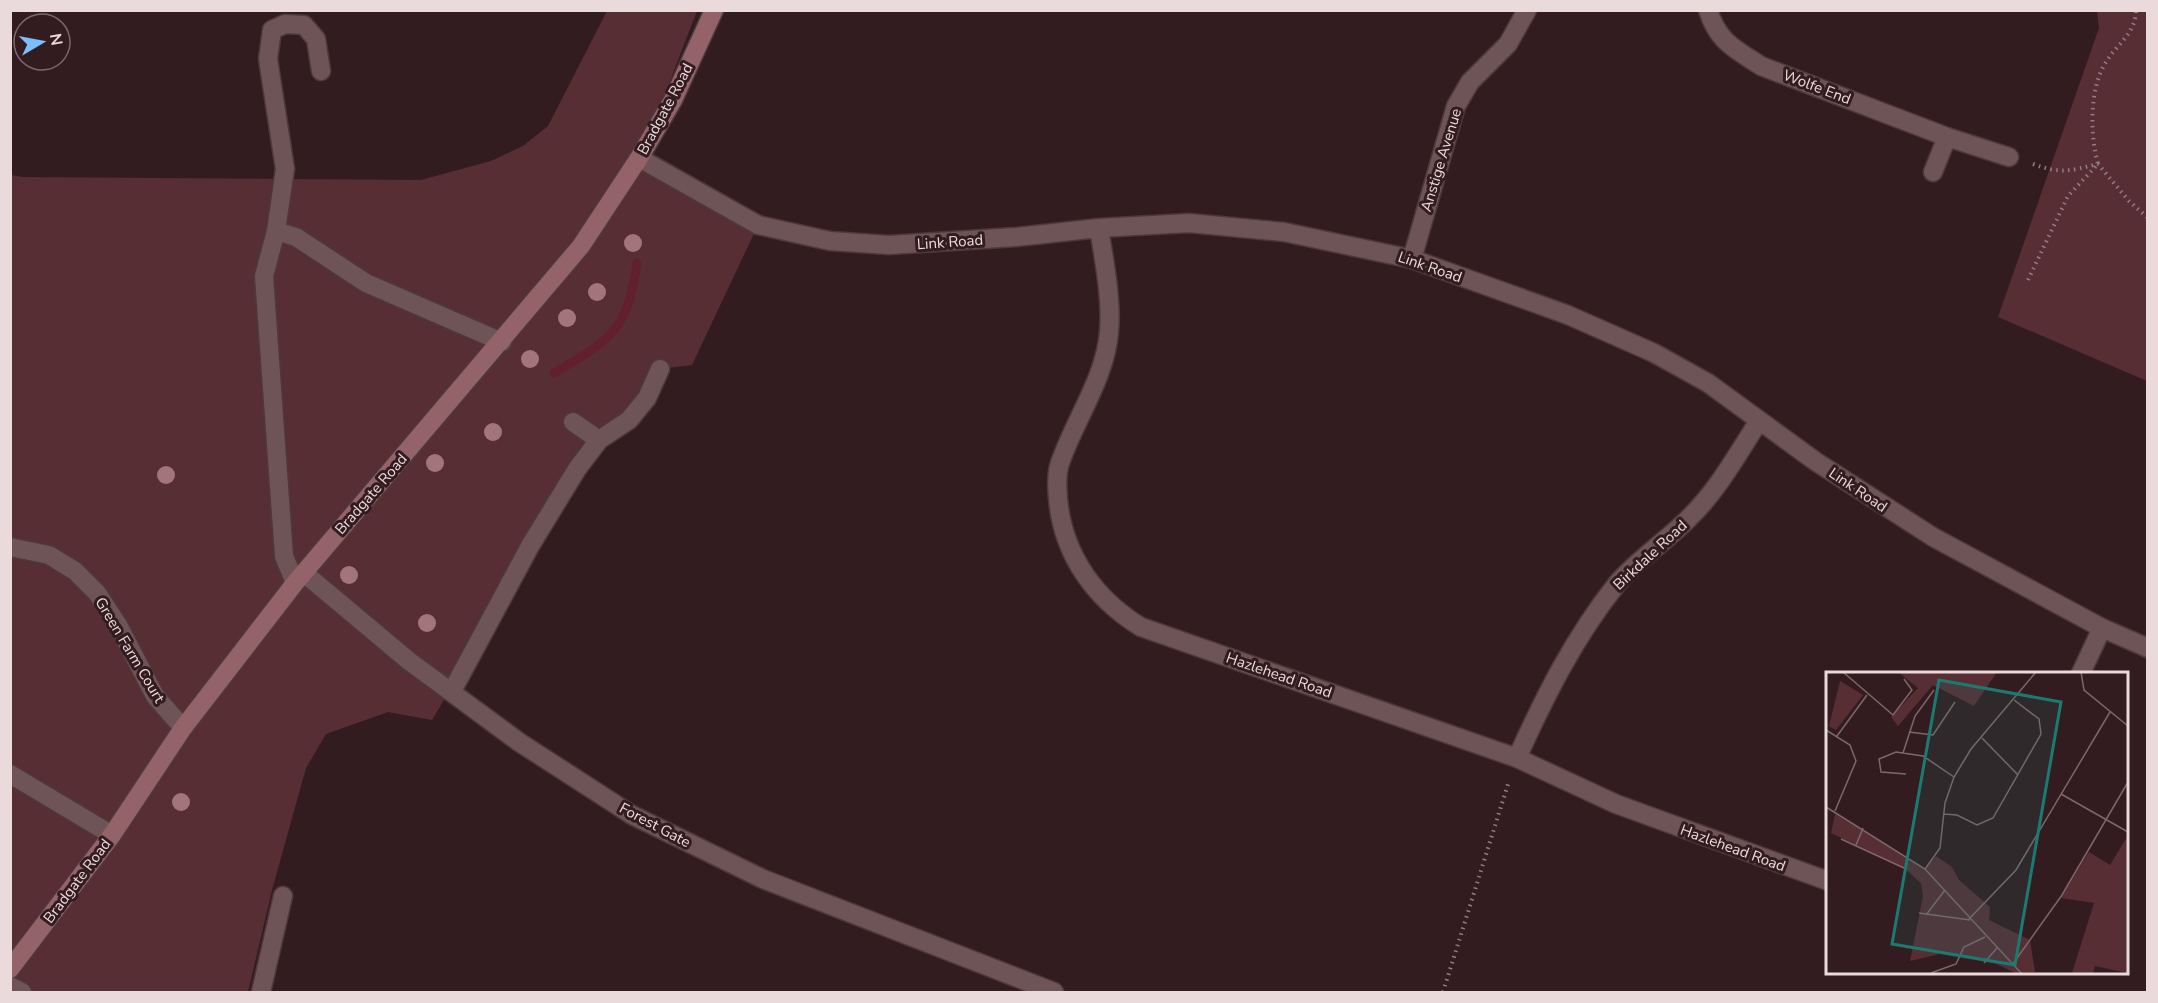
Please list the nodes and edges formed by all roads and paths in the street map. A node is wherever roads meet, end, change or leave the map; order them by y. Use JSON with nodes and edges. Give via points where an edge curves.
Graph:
{"nodes":[{"id":1,"x":714,"y":10,"type":"edge"},
{"id":2,"x":1527,"y":10,"type":"edge"},
{"id":3,"x":1708,"y":10,"type":"edge"},
{"id":4,"x":2136,"y":10,"type":"edge"},
{"id":5,"x":321,"y":71,"type":"dead end"},
{"id":6,"x":1947,"y":136,"type":"junction"},
{"id":7,"x":2009,"y":157,"type":"joint"},
{"id":8,"x":639,"y":158,"type":"junction"},
{"id":9,"x":2098,"y":164,"type":"junction"},
{"id":10,"x":1933,"y":172,"type":"dead end"},
{"id":11,"x":2148,"y":218,"type":"edge"},
{"id":12,"x":1099,"y":228,"type":"junction"},
{"id":13,"x":276,"y":231,"type":"junction"},
{"id":14,"x":1412,"y":259,"type":"junction"},
{"id":15,"x":2028,"y":280,"type":"dead end"},
{"id":16,"x":502,"y":342,"type":"junction"},
{"id":17,"x":660,"y":369,"type":"dead end"},
{"id":18,"x":1759,"y":421,"type":"junction"},
{"id":19,"x":573,"y":422,"type":"dead end"},
{"id":20,"x":599,"y":440,"type":"junction"},
{"id":21,"x":10,"y":547,"type":"edge"},
{"id":22,"x":300,"y":578,"type":"junction"},
{"id":23,"x":2103,"y":628,"type":"junction"},
{"id":24,"x":2148,"y":648,"type":"edge"},
{"id":25,"x":2081,"y":672,"type":"edge"},
{"id":26,"x":452,"y":691,"type":"junction"},
{"id":27,"x":183,"y":728,"type":"junction"},
{"id":28,"x":1517,"y":758,"type":"junction"},
{"id":29,"x":10,"y":774,"type":"edge"},
{"id":30,"x":112,"y":835,"type":"junction"},
{"id":31,"x":1826,"y":880,"type":"edge"},
{"id":32,"x":284,"y":896,"type":"dead end"},
{"id":33,"x":10,"y":969,"type":"edge"},
{"id":34,"x":10,"y":986,"type":"edge"},
{"id":35,"x":22,"y":993,"type":"edge"},
{"id":36,"x":261,"y":993,"type":"edge"},
{"id":37,"x":1054,"y":993,"type":"edge"},
{"id":38,"x":1443,"y":993,"type":"edge"}],
"edges":[{"from":1,"to":8,"type":"street","name":"Bradgate Road","via":[[673,100]]},
{"from":2,"to":14,"type":"street","name":"Anstige Avenue","via":[[1508,44],[1470,82],[1456,106]]},
{"from":3,"to":6,"type":"street","name":"Wolfe End","via":[[1714,30],[1761,66]]},
{"from":4,"to":9,"type":"path","via":[[2136,21],[2104,64],[2099,80],[2094,117]]},
{"from":5,"to":13,"type":"street","via":[[316,39],[304,25],[285,24],[272,30],[268,59],[285,169]]},
{"from":6,"to":7,"type":"street","name":"Wolfe End"},
{"from":6,"to":10,"type":"street"},
{"from":7,"to":9,"type":"path","via":[[2053,172]]},
{"from":8,"to":12,"type":"street","name":"Link Road","via":[[758,225],[830,241],[900,245]]},
{"from":8,"to":16,"type":"street","name":"Bradgate Road","via":[[581,246]]},
{"from":9,"to":11,"type":"path"},
{"from":9,"to":15,"type":"path","via":[[2068,196]]},
{"from":12,"to":14,"type":"street","name":"Link Road","via":[[1189,223],[1272,231]]},
{"from":12,"to":28,"type":"street","name":"Hazlehead Road","via":[[1109,332],[1098,376],[1059,465],[1057,485],[1059,511],[1074,558],[1096,591],[1119,614],[1142,627]]},
{"from":13,"to":16,"type":"street","via":[[296,237],[366,283]]},
{"from":13,"to":22,"type":"street","via":[[264,276],[284,556]]},
{"from":14,"to":18,"type":"street","name":"Link Road","via":[[1611,333],[1708,383]]},
{"from":16,"to":22,"type":"street","name":"Bradgate Road","via":[[377,483]]},
{"from":17,"to":20,"type":"street","via":[[647,399],[629,420]]},
{"from":18,"to":23,"type":"street","name":"Link Road","via":[[1893,513],[1971,560]]},
{"from":18,"to":28,"type":"street","name":"Birkdale Road","via":[[1692,515],[1618,582],[1548,689]]},
{"from":19,"to":20,"type":"street"},
{"from":20,"to":26,"type":"street","via":[[530,546]]},
{"from":21,"to":27,"type":"street","name":"Green Farm Court","via":[[49,555],[75,571],[97,593],[155,696]]},
{"from":22,"to":26,"type":"street","name":"Forest Gate"},
{"from":22,"to":27,"type":"street","name":"Bradgate Road"},
{"from":23,"to":24,"type":"street","name":"Link Road"},
{"from":23,"to":25,"type":"street"},
{"from":26,"to":37,"type":"street","name":"Forest Gate","via":[[519,742],[632,815],[763,879]]},
{"from":27,"to":30,"type":"street","name":"Bradgate Road"},
{"from":28,"to":31,"type":"street","name":"Hazlehead Road","via":[[1616,804]]},
{"from":28,"to":38,"type":"path"},
{"from":29,"to":30,"type":"street"},
{"from":30,"to":33,"type":"street","name":"Bradgate Road"},
{"from":32,"to":36,"type":"street"},
{"from":34,"to":35,"type":"street"}]}
